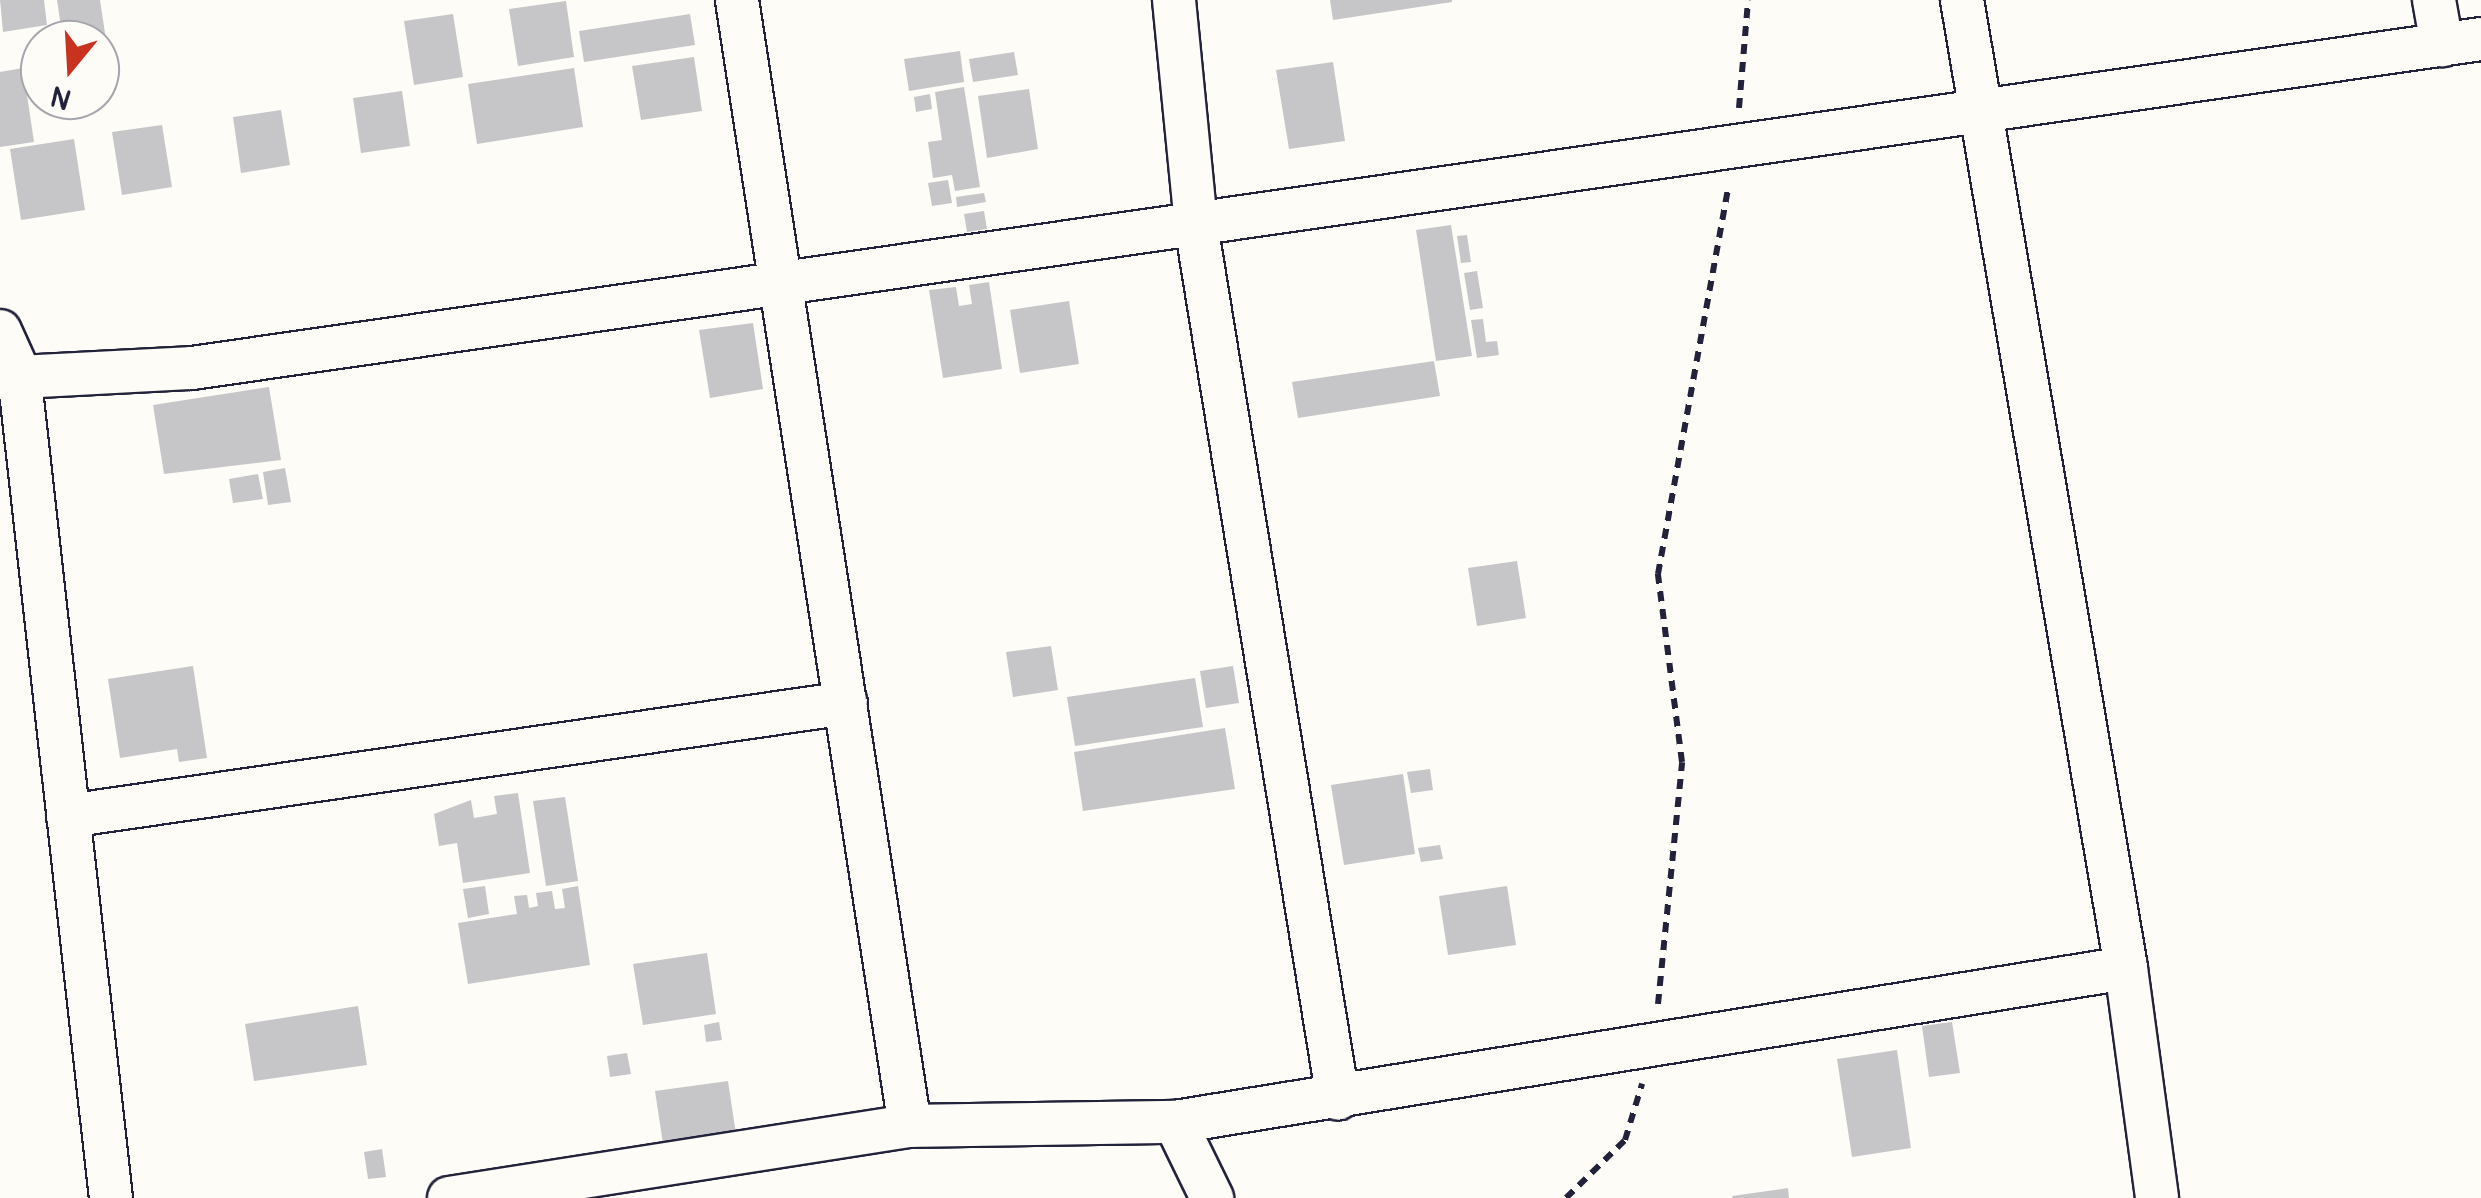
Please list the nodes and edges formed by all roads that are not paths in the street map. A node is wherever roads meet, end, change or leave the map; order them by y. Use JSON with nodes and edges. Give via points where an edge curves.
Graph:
{"nodes":[{"id":1,"x":737,"y":0,"type":"edge"},
{"id":2,"x":1174,"y":0,"type":"edge"},
{"id":3,"x":1962,"y":0,"type":"edge"},
{"id":4,"x":2434,"y":0,"type":"edge"},
{"id":5,"x":2462,"y":42,"type":"edge"},
{"id":6,"x":1977,"y":114,"type":"junction"},
{"id":7,"x":1196,"y":226,"type":"junction"},
{"id":8,"x":783,"y":284,"type":"junction"},
{"id":9,"x":0,"y":331,"type":"edge"},
{"id":10,"x":10,"y":376,"type":"edge"},
{"id":11,"x":846,"y":703,"type":"junction"},
{"id":12,"x":68,"y":816,"type":"junction"},
{"id":13,"x":2126,"y":968,"type":"junction"},
{"id":14,"x":1338,"y":1098,"type":"junction"},
{"id":15,"x":1176,"y":1122,"type":"junction"},
{"id":16,"x":910,"y":1126,"type":"junction"},
{"id":17,"x":111,"y":1198,"type":"edge"},
{"id":18,"x":450,"y":1198,"type":"edge"},
{"id":19,"x":1212,"y":1198,"type":"edge"},
{"id":20,"x":2157,"y":1198,"type":"edge"}],
"edges":[{"from":1,"to":8,"type":"street"},
{"from":2,"to":7,"type":"street"},
{"from":3,"to":6,"type":"street"},
{"from":4,"to":5,"type":"street"},
{"from":5,"to":6,"type":"street"},
{"from":6,"to":7,"type":"street"},
{"from":6,"to":13,"type":"street"},
{"from":7,"to":8,"type":"street"},
{"from":7,"to":14,"type":"street"},
{"from":8,"to":10,"type":"street","via":[[192,368]]},
{"from":8,"to":11,"type":"street"},
{"from":9,"to":10,"type":"street"},
{"from":10,"to":12,"type":"street"},
{"from":11,"to":12,"type":"street"},
{"from":11,"to":16,"type":"street"},
{"from":12,"to":17,"type":"street"},
{"from":13,"to":14,"type":"street"},
{"from":13,"to":20,"type":"street"},
{"from":14,"to":15,"type":"street"},
{"from":15,"to":16,"type":"street"},
{"from":15,"to":19,"type":"street"},
{"from":16,"to":18,"type":"street"}]}
